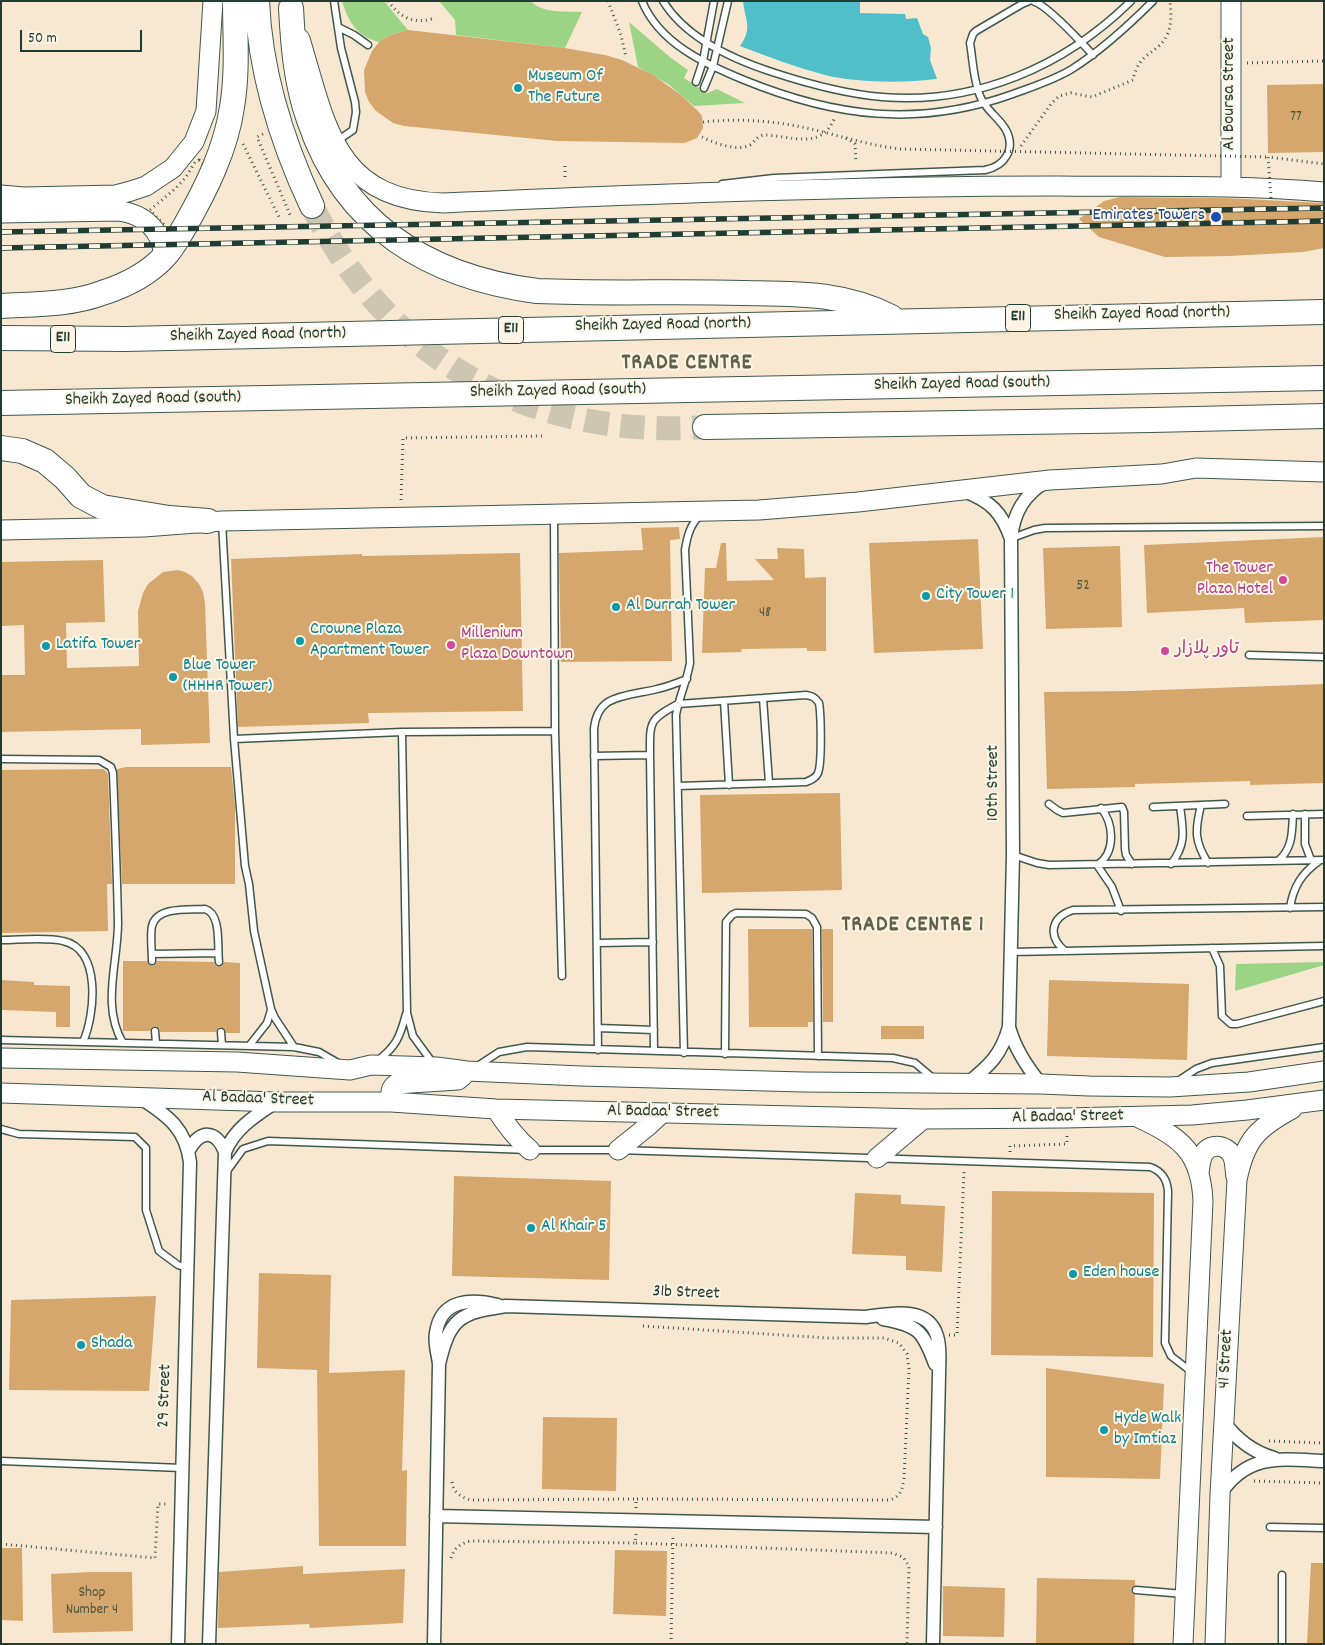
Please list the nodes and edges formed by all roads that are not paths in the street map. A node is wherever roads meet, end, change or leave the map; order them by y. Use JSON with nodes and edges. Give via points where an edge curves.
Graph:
{"nodes":[{"id":1,"x":214,"y":1,"type":"edge"},
{"id":2,"x":235,"y":1,"type":"edge"},
{"id":3,"x":257,"y":1,"type":"edge"},
{"id":4,"x":334,"y":1,"type":"edge"},
{"id":5,"x":642,"y":1,"type":"edge"},
{"id":6,"x":663,"y":1,"type":"edge"},
{"id":7,"x":714,"y":1,"type":"edge"},
{"id":8,"x":728,"y":1,"type":"edge"},
{"id":9,"x":1031,"y":1,"type":"edge"},
{"id":10,"x":1132,"y":1,"type":"edge"},
{"id":11,"x":1153,"y":1,"type":"edge"},
{"id":12,"x":1231,"y":1,"type":"edge"},
{"id":13,"x":291,"y":5,"type":"edge"},
{"id":14,"x":338,"y":26,"type":"junction"},
{"id":15,"x":708,"y":42,"type":"junction"},
{"id":16,"x":1082,"y":42,"type":"junction"},
{"id":17,"x":368,"y":45,"type":"dead end"},
{"id":18,"x":718,"y":48,"type":"junction"},
{"id":19,"x":1092,"y":55,"type":"junction"},
{"id":20,"x":704,"y":61,"type":"junction"},
{"id":21,"x":713,"y":66,"type":"junction"},
{"id":22,"x":696,"y":82,"type":"dead end"},
{"id":23,"x":704,"y":88,"type":"dead end"},
{"id":24,"x":978,"y":89,"type":"junction"},
{"id":25,"x":984,"y":104,"type":"junction"},
{"id":26,"x":334,"y":143,"type":"junction"},
{"id":27,"x":1231,"y":186,"type":"junction"},
{"id":28,"x":690,"y":192,"type":"junction"},
{"id":29,"x":1324,"y":192,"type":"edge"},
{"id":30,"x":1,"y":195,"type":"edge"},
{"id":31,"x":312,"y":206,"type":"tunnel mouth"},
{"id":32,"x":1,"y":213,"type":"edge"},
{"id":33,"x":164,"y":257,"type":"junction"},
{"id":34,"x":1,"y":306,"type":"edge"},
{"id":35,"x":1324,"y":312,"type":"edge"},
{"id":36,"x":897,"y":320,"type":"junction"},
{"id":37,"x":1,"y":338,"type":"edge"},
{"id":38,"x":1324,"y":378,"type":"edge"},
{"id":39,"x":1,"y":403,"type":"edge"},
{"id":40,"x":1324,"y":416,"type":"edge"},
{"id":41,"x":705,"y":427,"type":"tunnel mouth"},
{"id":42,"x":1,"y":448,"type":"edge"},
{"id":43,"x":1324,"y":472,"type":"edge"},
{"id":44,"x":1050,"y":480,"type":"junction"},
{"id":45,"x":958,"y":489,"type":"junction"},
{"id":46,"x":704,"y":512,"type":"junction"},
{"id":47,"x":554,"y":514,"type":"junction"},
{"id":48,"x":215,"y":521,"type":"junction"},
{"id":49,"x":1324,"y":526,"type":"edge"},
{"id":50,"x":1,"y":530,"type":"edge"},
{"id":51,"x":1011,"y":539,"type":"junction"},
{"id":52,"x":1249,"y":655,"type":"dead end"},
{"id":53,"x":1324,"y":657,"type":"edge"},
{"id":54,"x":687,"y":679,"type":"junction"},
{"id":55,"x":764,"y":698,"type":"junction"},
{"id":56,"x":724,"y":700,"type":"junction"},
{"id":57,"x":678,"y":704,"type":"junction"},
{"id":58,"x":555,"y":731,"type":"junction"},
{"id":59,"x":402,"y":732,"type":"junction"},
{"id":60,"x":234,"y":739,"type":"junction"},
{"id":61,"x":650,"y":754,"type":"junction"},
{"id":62,"x":594,"y":756,"type":"junction"},
{"id":63,"x":1,"y":760,"type":"edge"},
{"id":64,"x":769,"y":784,"type":"junction"},
{"id":65,"x":728,"y":785,"type":"junction"},
{"id":66,"x":678,"y":786,"type":"junction"},
{"id":67,"x":1049,"y":804,"type":"dead end"},
{"id":68,"x":1224,"y":804,"type":"dead end"},
{"id":69,"x":1201,"y":805,"type":"junction"},
{"id":70,"x":1180,"y":806,"type":"junction"},
{"id":71,"x":1153,"y":807,"type":"dead end"},
{"id":72,"x":1101,"y":808,"type":"junction"},
{"id":73,"x":1293,"y":814,"type":"junction"},
{"id":74,"x":1305,"y":814,"type":"junction"},
{"id":75,"x":1324,"y":814,"type":"edge"},
{"id":76,"x":1247,"y":816,"type":"dead end"},
{"id":77,"x":1013,"y":855,"type":"junction"},
{"id":78,"x":1311,"y":860,"type":"junction"},
{"id":79,"x":1322,"y":860,"type":"edge"},
{"id":80,"x":1278,"y":861,"type":"junction"},
{"id":81,"x":1208,"y":863,"type":"junction"},
{"id":82,"x":1132,"y":864,"type":"junction"},
{"id":83,"x":1171,"y":864,"type":"junction"},
{"id":84,"x":1098,"y":865,"type":"junction"},
{"id":85,"x":1324,"y":907,"type":"edge"},
{"id":86,"x":1290,"y":908,"type":"junction"},
{"id":87,"x":1121,"y":911,"type":"junction"},
{"id":88,"x":1,"y":940,"type":"edge"},
{"id":89,"x":652,"y":942,"type":"junction"},
{"id":90,"x":597,"y":943,"type":"junction"},
{"id":91,"x":1324,"y":946,"type":"edge"},
{"id":92,"x":1212,"y":948,"type":"junction"},
{"id":93,"x":1065,"y":951,"type":"junction"},
{"id":94,"x":1010,"y":952,"type":"junction"},
{"id":95,"x":218,"y":953,"type":"junction"},
{"id":96,"x":152,"y":954,"type":"junction"},
{"id":97,"x":152,"y":961,"type":"dead end"},
{"id":98,"x":218,"y":962,"type":"dead end"},
{"id":99,"x":562,"y":976,"type":"dead end"},
{"id":100,"x":1324,"y":1001,"type":"edge"},
{"id":101,"x":271,"y":1009,"type":"junction"},
{"id":102,"x":407,"y":1013,"type":"junction"},
{"id":103,"x":1009,"y":1026,"type":"junction"},
{"id":104,"x":598,"y":1028,"type":"junction"},
{"id":105,"x":654,"y":1030,"type":"junction"},
{"id":106,"x":155,"y":1032,"type":"dead end"},
{"id":107,"x":222,"y":1032,"type":"dead end"},
{"id":108,"x":1,"y":1040,"type":"edge"},
{"id":109,"x":83,"y":1042,"type":"junction"},
{"id":110,"x":123,"y":1043,"type":"junction"},
{"id":111,"x":156,"y":1043,"type":"junction"},
{"id":112,"x":222,"y":1045,"type":"junction"},
{"id":113,"x":249,"y":1046,"type":"junction"},
{"id":114,"x":294,"y":1047,"type":"junction"},
{"id":115,"x":1324,"y":1048,"type":"edge"},
{"id":116,"x":598,"y":1050,"type":"junction"},
{"id":117,"x":654,"y":1052,"type":"junction"},
{"id":118,"x":684,"y":1052,"type":"junction"},
{"id":119,"x":725,"y":1054,"type":"junction"},
{"id":120,"x":818,"y":1056,"type":"junction"},
{"id":121,"x":1,"y":1058,"type":"edge"},
{"id":122,"x":372,"y":1065,"type":"junction"},
{"id":123,"x":436,"y":1067,"type":"junction"},
{"id":124,"x":350,"y":1070,"type":"junction"},
{"id":125,"x":469,"y":1071,"type":"junction"},
{"id":126,"x":1324,"y":1071,"type":"edge"},
{"id":127,"x":939,"y":1083,"type":"junction"},
{"id":128,"x":968,"y":1083,"type":"junction"},
{"id":129,"x":1041,"y":1084,"type":"junction"},
{"id":130,"x":1170,"y":1087,"type":"junction"},
{"id":131,"x":1,"y":1093,"type":"edge"},
{"id":132,"x":140,"y":1097,"type":"junction"},
{"id":133,"x":1324,"y":1100,"type":"edge"},
{"id":134,"x":276,"y":1102,"type":"junction"},
{"id":135,"x":391,"y":1102,"type":"junction"},
{"id":136,"x":1302,"y":1104,"type":"junction"},
{"id":137,"x":496,"y":1109,"type":"junction"},
{"id":138,"x":662,"y":1113,"type":"junction"},
{"id":139,"x":1136,"y":1117,"type":"junction"},
{"id":140,"x":923,"y":1119,"type":"junction"},
{"id":141,"x":1,"y":1129,"type":"edge"},
{"id":142,"x":189,"y":1150,"type":"junction"},
{"id":143,"x":530,"y":1150,"type":"junction"},
{"id":144,"x":618,"y":1150,"type":"junction"},
{"id":145,"x":226,"y":1152,"type":"junction"},
{"id":146,"x":877,"y":1158,"type":"junction"},
{"id":147,"x":1199,"y":1173,"type":"junction"},
{"id":148,"x":224,"y":1176,"type":"junction"},
{"id":149,"x":1237,"y":1180,"type":"junction"},
{"id":150,"x":187,"y":1268,"type":"junction"},
{"id":151,"x":866,"y":1317,"type":"junction"},
{"id":152,"x":939,"y":1375,"type":"junction"},
{"id":153,"x":1196,"y":1375,"type":"junction"},
{"id":154,"x":1224,"y":1422,"type":"junction"},
{"id":155,"x":1277,"y":1459,"type":"junction"},
{"id":156,"x":1,"y":1461,"type":"edge"},
{"id":157,"x":1324,"y":1461,"type":"edge"},
{"id":158,"x":182,"y":1468,"type":"junction"},
{"id":159,"x":1220,"y":1495,"type":"junction"},
{"id":160,"x":436,"y":1516,"type":"junction"},
{"id":161,"x":936,"y":1527,"type":"junction"},
{"id":162,"x":1270,"y":1527,"type":"dead end"},
{"id":163,"x":1324,"y":1528,"type":"edge"},
{"id":164,"x":1282,"y":1575,"type":"dead end"},
{"id":165,"x":1136,"y":1590,"type":"dead end"},
{"id":166,"x":1185,"y":1594,"type":"junction"},
{"id":167,"x":178,"y":1644,"type":"edge"},
{"id":168,"x":209,"y":1644,"type":"edge"},
{"id":169,"x":434,"y":1644,"type":"edge"},
{"id":170,"x":933,"y":1644,"type":"edge"},
{"id":171,"x":1183,"y":1644,"type":"edge"},
{"id":172,"x":1215,"y":1644,"type":"edge"},
{"id":173,"x":1282,"y":1644,"type":"edge"}],
"edges":[{"from":1,"to":30,"type":"street","via":[[206,111],[194,142],[173,168],[146,186],[116,195]]},
{"from":2,"to":33,"type":"highway","via":[[234,85],[227,131],[207,185]]},
{"from":3,"to":31,"type":"highway","via":[[263,52],[276,113]]},
{"from":4,"to":14,"type":"lane"},
{"from":5,"to":20,"type":"lane","via":[[665,34]]},
{"from":6,"to":15,"type":"lane","via":[[678,22]]},
{"from":7,"to":15,"type":"lane"},
{"from":8,"to":18,"type":"lane"},
{"from":9,"to":16,"type":"lane"},
{"from":9,"to":24,"type":"lane","via":[[973,34],[970,43]]},
{"from":10,"to":16,"type":"lane"},
{"from":11,"to":19,"type":"lane"},
{"from":12,"to":27,"type":"street","name":"Al Boursa Street"},
{"from":13,"to":26,"type":"street"},
{"from":13,"to":36,"type":"highway","via":[[302,98],[326,160],[350,197],[367,215],[426,260],[472,278],[516,288],[559,292],[812,294],[864,305]]},
{"from":14,"to":17,"type":"lane"},
{"from":14,"to":26,"type":"lane","via":[[356,112],[353,130]]},
{"from":15,"to":18,"type":"lane"},
{"from":15,"to":20,"type":"lane"},
{"from":16,"to":19,"type":"lane"},
{"from":16,"to":24,"type":"lane","via":[[1018,77]]},
{"from":18,"to":21,"type":"lane"},
{"from":18,"to":24,"type":"lane","via":[[768,70],[852,93],[904,98],[943,96]]},
{"from":19,"to":25,"type":"lane","via":[[1036,86]]},
{"from":20,"to":21,"type":"lane"},
{"from":20,"to":22,"type":"lane"},
{"from":21,"to":23,"type":"lane"},
{"from":21,"to":25,"type":"lane","via":[[794,97],[854,112],[916,115]]},
{"from":24,"to":25,"type":"lane"},
{"from":25,"to":28,"type":"lane","via":[[1006,129],[1010,143],[1006,158],[992,169],[757,178]]},
{"from":26,"to":28,"type":"street","via":[[369,182],[404,199],[424,202]]},
{"from":27,"to":28,"type":"street","via":[[998,186]]},
{"from":27,"to":29,"type":"street"},
{"from":32,"to":33,"type":"street","via":[[118,211],[134,214],[158,234]]},
{"from":33,"to":34,"type":"highway","via":[[133,280],[102,294],[68,302]]},
{"from":35,"to":36,"type":"highway","name":"Sheikh Zayed Road (north)","number":"E11"},
{"from":36,"to":37,"type":"highway","name":"Sheikh Zayed Road (north)","number":"E11","via":[[145,339]]},
{"from":38,"to":39,"type":"highway","name":"Sheikh Zayed Road (south)"},
{"from":40,"to":41,"type":"highway"},
{"from":42,"to":48,"type":"highway","via":[[22,451],[45,462],[81,496],[102,507],[170,518]]},
{"from":43,"to":44,"type":"street","via":[[1196,468],[1162,474]]},
{"from":44,"to":45,"type":"street"},
{"from":44,"to":51,"type":"street","name":"10th Street","via":[[1033,491],[1019,508]]},
{"from":45,"to":46,"type":"street","via":[[817,506]]},
{"from":45,"to":51,"type":"street","name":"10th Street","via":[[988,502],[1002,519]]},
{"from":46,"to":47,"type":"street"},
{"from":46,"to":54,"type":"lane","via":[[688,534],[685,550],[690,663]]},
{"from":47,"to":48,"type":"street"},
{"from":47,"to":58,"type":"lane"},
{"from":48,"to":50,"type":"street"},
{"from":48,"to":60,"type":"lane"},
{"from":49,"to":51,"type":"lane","via":[[1045,528]]},
{"from":51,"to":77,"type":"street","name":"10th Street"},
{"from":52,"to":53,"type":"lane"},
{"from":54,"to":57,"type":"lane"},
{"from":54,"to":62,"type":"lane","via":[[608,702],[595,718]]},
{"from":55,"to":56,"type":"lane"},
{"from":55,"to":64,"type":"lane"},
{"from":55,"to":64,"type":"lane","via":[[811,696],[816,698],[820,708],[820,767],[816,777],[806,782]]},
{"from":56,"to":57,"type":"lane"},
{"from":56,"to":65,"type":"lane"},
{"from":57,"to":61,"type":"lane","via":[[653,720]]},
{"from":57,"to":66,"type":"lane"},
{"from":58,"to":59,"type":"lane"},
{"from":58,"to":99,"type":"lane"},
{"from":59,"to":60,"type":"lane"},
{"from":59,"to":102,"type":"lane"},
{"from":60,"to":101,"type":"lane","via":[[245,866],[254,931]]},
{"from":61,"to":62,"type":"lane"},
{"from":61,"to":89,"type":"lane"},
{"from":62,"to":90,"type":"lane"},
{"from":63,"to":110,"type":"lane","via":[[99,760],[113,773],[118,928],[111,1003],[114,1024]]},
{"from":64,"to":65,"type":"lane"},
{"from":65,"to":66,"type":"lane"},
{"from":66,"to":118,"type":"lane"},
{"from":67,"to":72,"type":"lane","via":[[1063,812]]},
{"from":68,"to":69,"type":"lane"},
{"from":69,"to":70,"type":"lane"},
{"from":69,"to":81,"type":"lane","via":[[1196,839]]},
{"from":70,"to":71,"type":"lane"},
{"from":70,"to":83,"type":"lane","via":[[1183,838],[1180,851]]},
{"from":72,"to":82,"type":"lane","via":[[1119,806],[1124,809],[1125,850]]},
{"from":72,"to":84,"type":"lane","via":[[1110,826],[1110,846],[1105,859]]},
{"from":73,"to":74,"type":"lane"},
{"from":73,"to":76,"type":"lane"},
{"from":73,"to":80,"type":"lane","via":[[1290,845]]},
{"from":74,"to":75,"type":"lane"},
{"from":74,"to":78,"type":"lane","via":[[1305,844]]},
{"from":77,"to":84,"type":"lane","via":[[1049,865]]},
{"from":77,"to":94,"type":"street","name":"10th Street"},
{"from":78,"to":79,"type":"lane"},
{"from":78,"to":80,"type":"lane"},
{"from":79,"to":86,"type":"lane","via":[[1302,875]]},
{"from":80,"to":81,"type":"lane"},
{"from":81,"to":83,"type":"lane"},
{"from":82,"to":83,"type":"lane"},
{"from":82,"to":84,"type":"lane"},
{"from":84,"to":87,"type":"lane","via":[[1112,887]]},
{"from":85,"to":86,"type":"lane"},
{"from":86,"to":87,"type":"lane"},
{"from":87,"to":93,"type":"lane","via":[[1073,910],[1064,913],[1057,919],[1054,937]]},
{"from":88,"to":109,"type":"lane","via":[[63,940],[82,951],[88,961],[92,1004],[90,1024]]},
{"from":89,"to":90,"type":"lane"},
{"from":89,"to":105,"type":"lane"},
{"from":90,"to":104,"type":"lane"},
{"from":91,"to":92,"type":"lane"},
{"from":92,"to":93,"type":"lane"},
{"from":92,"to":100,"type":"lane","via":[[1220,966],[1222,1016],[1231,1024]]},
{"from":93,"to":94,"type":"lane"},
{"from":94,"to":103,"type":"street","name":"10th Street"},
{"from":95,"to":96,"type":"lane"},
{"from":95,"to":96,"type":"lane","via":[[216,918],[205,910],[169,912],[158,916],[152,927]]},
{"from":95,"to":98,"type":"lane"},
{"from":96,"to":97,"type":"lane"},
{"from":101,"to":113,"type":"lane","via":[[267,1023]]},
{"from":101,"to":114,"type":"lane"},
{"from":102,"to":122,"type":"lane","via":[[396,1043]]},
{"from":102,"to":123,"type":"lane","via":[[410,1031]]},
{"from":103,"to":128,"type":"street","name":"10th Street","via":[[1004,1044],[994,1060]]},
{"from":103,"to":129,"type":"street","name":"10th Street","via":[[1024,1062]]},
{"from":104,"to":105,"type":"lane"},
{"from":104,"to":116,"type":"lane"},
{"from":105,"to":117,"type":"lane"},
{"from":106,"to":111,"type":"lane"},
{"from":107,"to":112,"type":"lane"},
{"from":108,"to":109,"type":"lane"},
{"from":109,"to":110,"type":"lane"},
{"from":110,"to":111,"type":"lane"},
{"from":111,"to":112,"type":"lane"},
{"from":112,"to":113,"type":"lane"},
{"from":113,"to":114,"type":"lane"},
{"from":114,"to":124,"type":"lane","via":[[319,1052]]},
{"from":115,"to":130,"type":"lane","via":[[1212,1064],[1196,1069]]},
{"from":116,"to":117,"type":"lane"},
{"from":116,"to":125,"type":"lane","via":[[518,1048],[499,1052]]},
{"from":117,"to":118,"type":"lane"},
{"from":118,"to":119,"type":"lane"},
{"from":119,"to":120,"type":"lane"},
{"from":119,"to":120,"type":"lane","via":[[726,922],[736,914],[806,914],[816,927]]},
{"from":120,"to":127,"type":"lane","via":[[901,1059],[920,1067]]},
{"from":121,"to":124,"type":"street","name":"Al Badaa' Street","via":[[237,1062]]},
{"from":122,"to":123,"type":"street","name":"Al Badaa' Street"},
{"from":122,"to":124,"type":"street","name":"Al Badaa' Street"},
{"from":123,"to":125,"type":"street","name":"Al Badaa' Street"},
{"from":125,"to":127,"type":"street","name":"Al Badaa' Street","via":[[784,1082]]},
{"from":125,"to":135,"type":"street","via":[[458,1080],[396,1084],[390,1092]]},
{"from":126,"to":130,"type":"street","name":"Al Badaa' Street","via":[[1249,1082]]},
{"from":127,"to":128,"type":"street","name":"Al Badaa' Street"},
{"from":128,"to":129,"type":"street","name":"Al Badaa' Street"},
{"from":129,"to":130,"type":"street","name":"Al Badaa' Street"},
{"from":131,"to":132,"type":"street","name":"Al Badaa' Street"},
{"from":132,"to":134,"type":"street","name":"Al Badaa' Street"},
{"from":132,"to":142,"type":"street","name":"29 Street","via":[[168,1117],[184,1137]]},
{"from":133,"to":136,"type":"street","name":"Al Badaa' Street"},
{"from":134,"to":135,"type":"street","name":"Al Badaa' Street"},
{"from":134,"to":145,"type":"street","via":[[249,1119],[231,1140]]},
{"from":135,"to":137,"type":"street","name":"Al Badaa' Street"},
{"from":136,"to":139,"type":"street","name":"Al Badaa' Street"},
{"from":136,"to":149,"type":"street","name":"41 Street","via":[[1278,1116],[1257,1133],[1243,1155]]},
{"from":137,"to":138,"type":"street","name":"Al Badaa' Street"},
{"from":137,"to":143,"type":"street"},
{"from":138,"to":140,"type":"street","name":"Al Badaa' Street"},
{"from":138,"to":144,"type":"street"},
{"from":139,"to":140,"type":"street","name":"Al Badaa' Street"},
{"from":139,"to":147,"type":"street","name":"41 Street","via":[[1172,1135],[1190,1154]]},
{"from":140,"to":146,"type":"street"},
{"from":141,"to":150,"type":"lane","via":[[20,1134],[135,1137],[146,1148],[146,1210],[159,1251]]},
{"from":142,"to":145,"type":"street","via":[[205,1134],[219,1140]]},
{"from":142,"to":150,"type":"street","name":"29 Street"},
{"from":143,"to":144,"type":"lane"},
{"from":143,"to":148,"type":"lane","via":[[268,1141],[243,1149]]},
{"from":144,"to":146,"type":"lane"},
{"from":145,"to":148,"type":"street"},
{"from":146,"to":153,"type":"lane","via":[[1144,1166],[1162,1173],[1168,1191],[1165,1344],[1171,1356]]},
{"from":147,"to":149,"type":"street","via":[[1204,1153],[1212,1147],[1222,1146],[1233,1157]]},
{"from":147,"to":153,"type":"street","name":"41 Street","via":[[1203,1201]]},
{"from":148,"to":168,"type":"street"},
{"from":149,"to":154,"type":"street","name":"41 Street"},
{"from":150,"to":158,"type":"street","name":"29 Street"},
{"from":151,"to":152,"type":"street","name":"31b Street","via":[[904,1323],[918,1331],[928,1344]]},
{"from":151,"to":152,"type":"street","name":"31b Street","via":[[909,1313],[923,1318],[937,1334]]},
{"from":151,"to":160,"type":"street","name":"31b Street","via":[[506,1306],[476,1300],[460,1302],[446,1311],[436,1333],[439,1364]]},
{"from":152,"to":161,"type":"street","name":"31b Street"},
{"from":153,"to":166,"type":"street","name":"41 Street"},
{"from":154,"to":155,"type":"street","via":[[1241,1442]]},
{"from":154,"to":159,"type":"street","name":"41 Street"},
{"from":155,"to":157,"type":"street"},
{"from":155,"to":159,"type":"street","via":[[1256,1463],[1238,1473]]},
{"from":156,"to":158,"type":"lane"},
{"from":158,"to":167,"type":"street","name":"29 Street"},
{"from":159,"to":172,"type":"street","name":"41 Street"},
{"from":160,"to":161,"type":"street"},
{"from":160,"to":169,"type":"street","name":"31b Street"},
{"from":161,"to":170,"type":"street","name":"31b Street"},
{"from":162,"to":163,"type":"lane"},
{"from":164,"to":173,"type":"lane"},
{"from":165,"to":166,"type":"lane"},
{"from":166,"to":171,"type":"street","name":"41 Street"}]}
